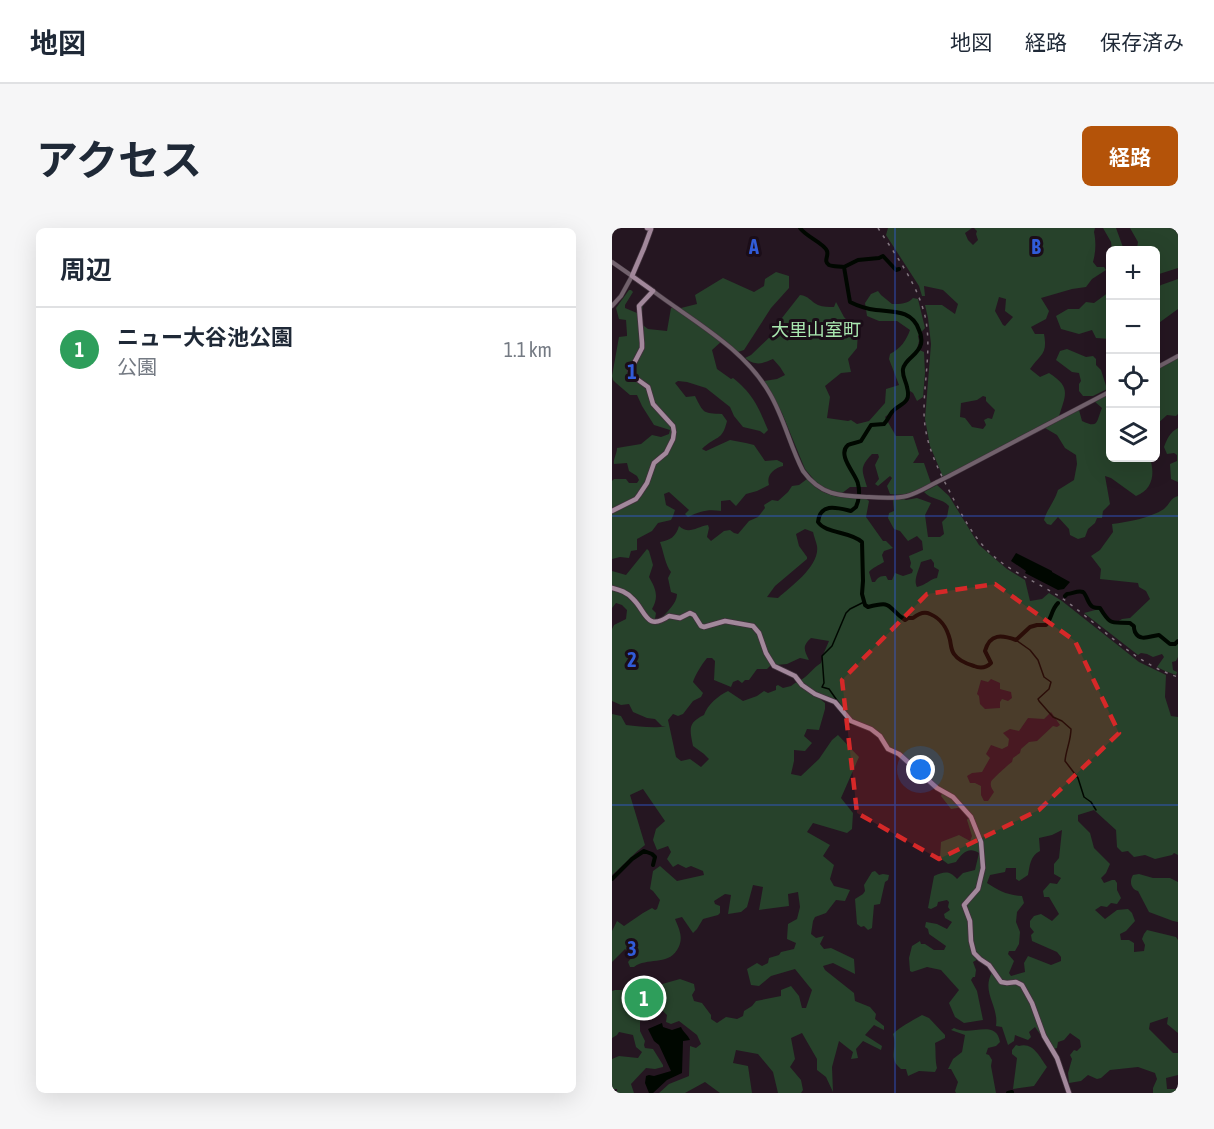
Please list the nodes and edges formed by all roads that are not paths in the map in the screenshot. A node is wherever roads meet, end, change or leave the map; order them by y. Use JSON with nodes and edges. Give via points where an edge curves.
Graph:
{"nodes":[{"id":1,"x":650,"y":228,"type":"edge"},
{"id":2,"x":612,"y":262,"type":"edge"},
{"id":3,"x":632,"y":276,"type":"junction"},
{"id":4,"x":653,"y":291,"type":"junction"},
{"id":5,"x":612,"y":306,"type":"edge"},
{"id":6,"x":1178,"y":356,"type":"edge"},
{"id":7,"x":1160,"y":365,"type":"edge"},
{"id":8,"x":1106,"y":393,"type":"edge"},
{"id":9,"x":612,"y":511,"type":"edge"},
{"id":10,"x":612,"y":588,"type":"edge"},
{"id":11,"x":1069,"y":1093,"type":"edge"}],
"edges":[{"from":1,"to":3,"type":"main road"},
{"from":2,"to":3,"type":"street"},
{"from":3,"to":4,"type":"main road"},
{"from":3,"to":5,"type":"street"},
{"from":4,"to":8,"type":"street","bridge":true,"via":[[736,352],[755,372],[776,405],[810,480],[842,496],[891,498],[918,492]]},
{"from":4,"to":9,"type":"main road","via":[[639,306],[642,348],[630,371],[648,387],[653,405],[672,425],[674,436],[667,452],[654,463],[636,499]]},
{"from":6,"to":7,"type":"street"},
{"from":10,"to":11,"type":"main road","via":[[628,594],[644,615],[655,621],[690,613],[704,627],[725,621],[753,626],[774,666],[795,676],[814,694],[836,702],[851,721],[882,737],[888,749],[968,812],[981,840],[983,865],[978,889],[964,906],[974,953],[1001,982],[1022,984]]}]}
